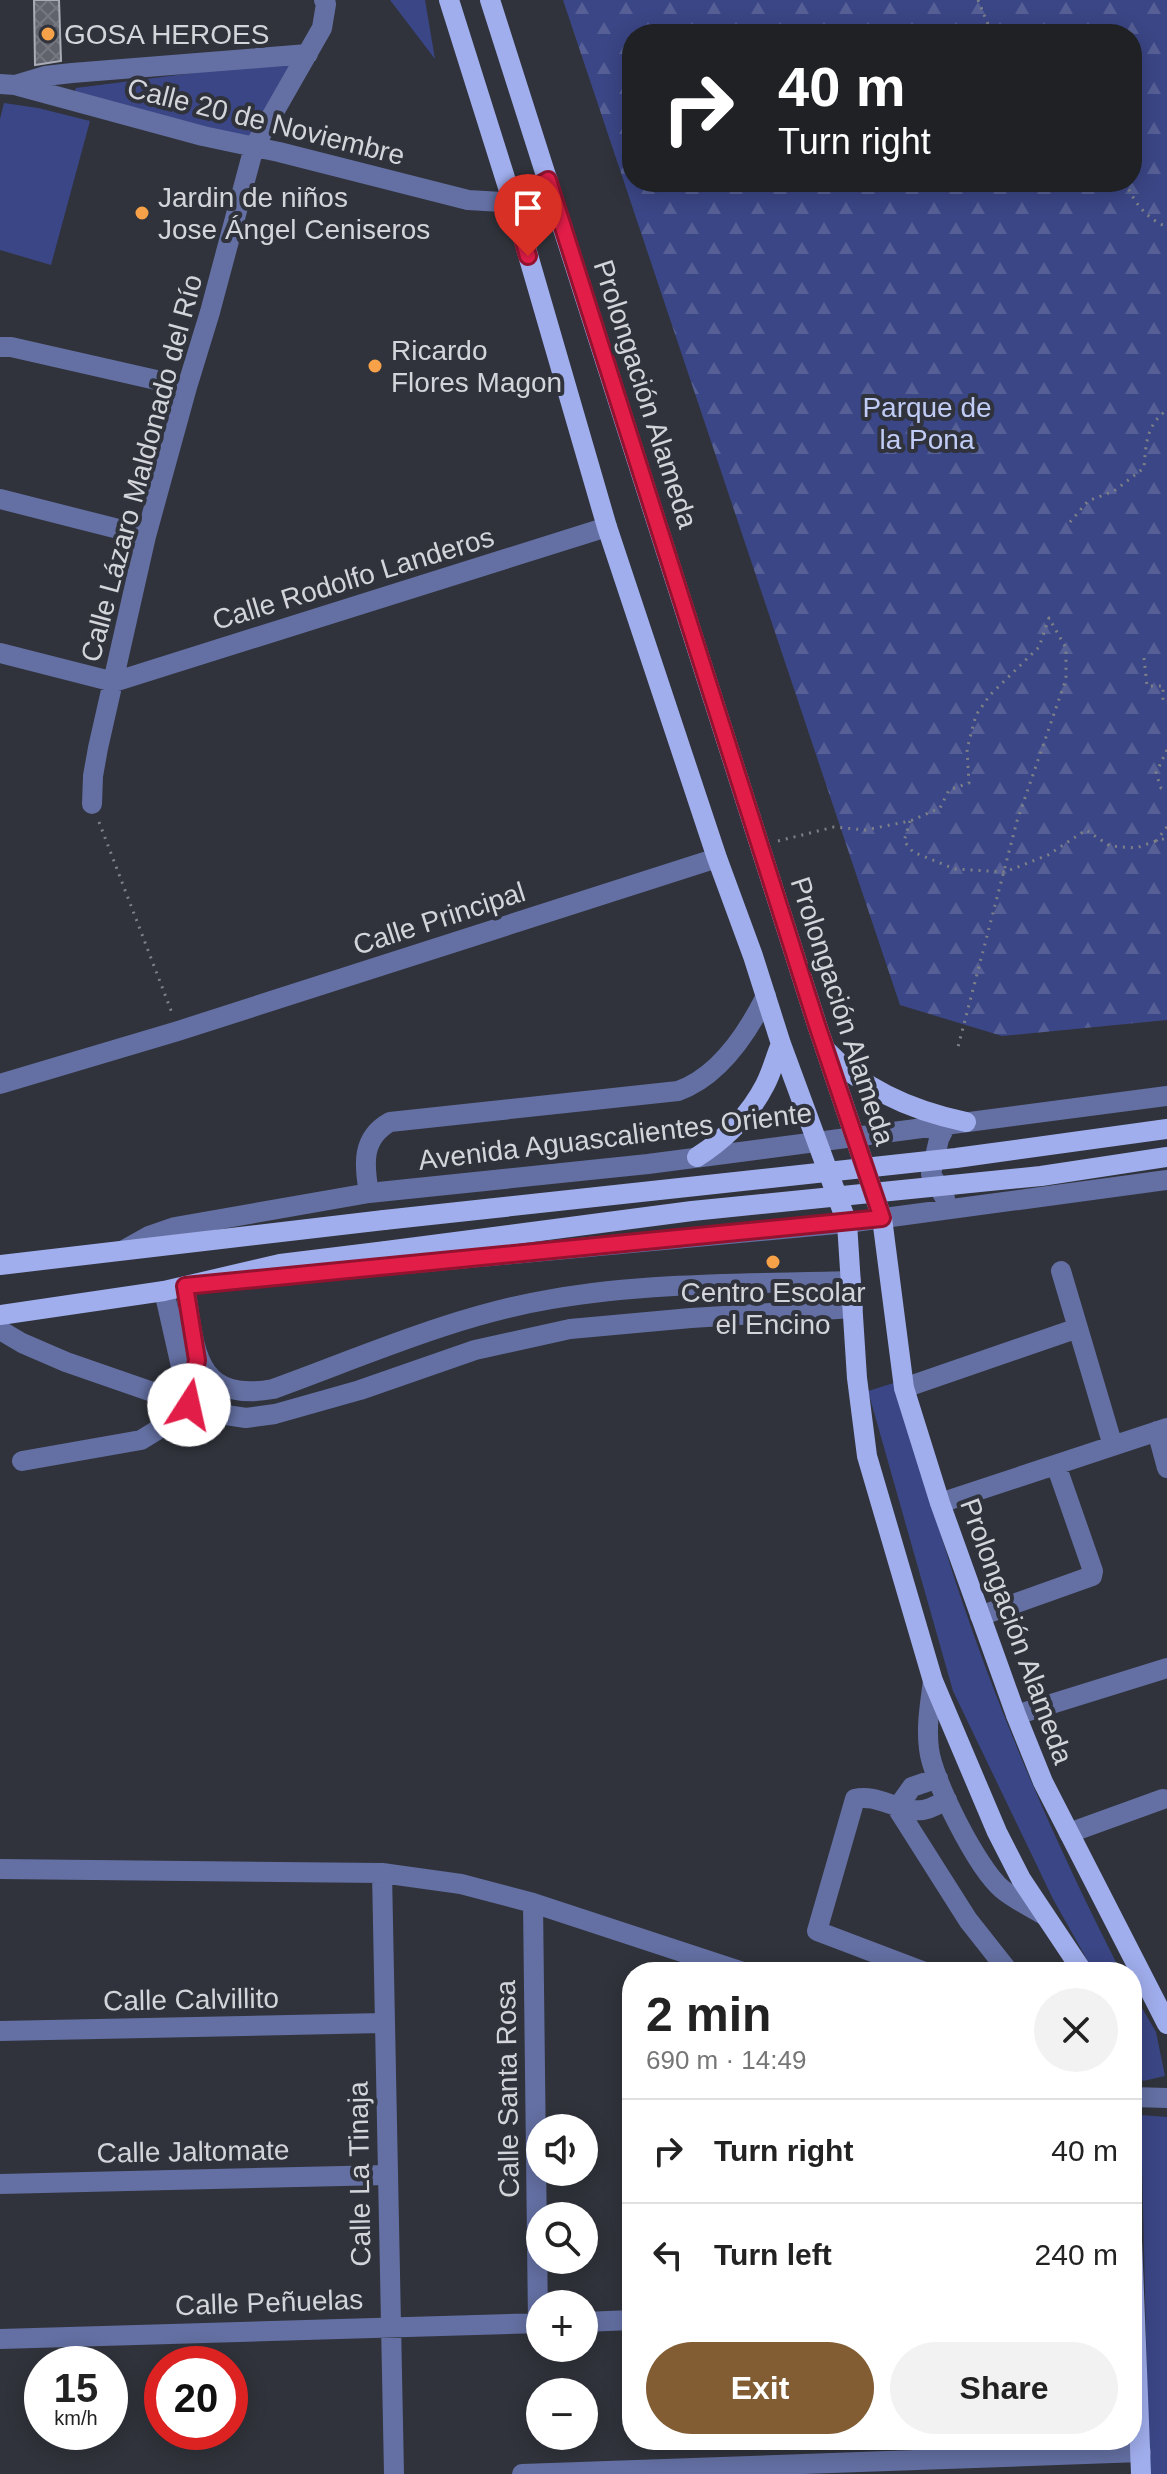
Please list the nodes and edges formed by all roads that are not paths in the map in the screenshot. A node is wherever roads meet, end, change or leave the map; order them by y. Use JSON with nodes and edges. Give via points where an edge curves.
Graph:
{"nodes":[{"id":1,"x":324,"y":0,"type":"edge"},
{"id":2,"x":449,"y":0,"type":"edge"},
{"id":3,"x":490,"y":0,"type":"edge"},
{"id":4,"x":308,"y":54,"type":"junction"},
{"id":5,"x":8,"y":85,"type":"edge"},
{"id":6,"x":254,"y":147,"type":"junction"},
{"id":7,"x":548,"y":180,"type":"junction"},
{"id":8,"x":512,"y":200,"type":"junction"},
{"id":9,"x":0,"y":347,"type":"edge"},
{"id":10,"x":187,"y":387,"type":"junction"},
{"id":11,"x":0,"y":499,"type":"edge"},
{"id":12,"x":607,"y":527,"type":"junction"},
{"id":13,"x":146,"y":536,"type":"junction"},
{"id":14,"x":0,"y":653,"type":"edge"},
{"id":15,"x":114,"y":682,"type":"junction"},
{"id":16,"x":92,"y":804,"type":"road end"},
{"id":17,"x":717,"y":858,"type":"junction"},
{"id":18,"x":766,"y":996,"type":"junction"},
{"id":19,"x":781,"y":1044,"type":"junction"},
{"id":20,"x":825,"y":1049,"type":"junction"},
{"id":21,"x":0,"y":1084,"type":"edge"},
{"id":22,"x":1167,"y":1096,"type":"edge"},
{"id":23,"x":956,"y":1123,"type":"junction"},
{"id":24,"x":1167,"y":1129,"type":"edge"},
{"id":25,"x":855,"y":1136,"type":"junction"},
{"id":26,"x":812,"y":1142,"type":"junction"},
{"id":27,"x":697,"y":1157,"type":"junction"},
{"id":28,"x":1167,"y":1157,"type":"edge"},
{"id":29,"x":1167,"y":1180,"type":"edge"},
{"id":30,"x":369,"y":1193,"type":"junction"},
{"id":31,"x":960,"y":1209,"type":"junction"},
{"id":32,"x":882,"y":1218,"type":"junction"},
{"id":33,"x":847,"y":1223,"type":"junction"},
{"id":34,"x":805,"y":1226,"type":"junction"},
{"id":35,"x":124,"y":1250,"type":"junction"},
{"id":36,"x":0,"y":1265,"type":"edge"},
{"id":37,"x":1061,"y":1271,"type":"dead end"},
{"id":38,"x":851,"y":1281,"type":"junction"},
{"id":39,"x":194,"y":1285,"type":"junction"},
{"id":40,"x":691,"y":1285,"type":"junction"},
{"id":41,"x":164,"y":1291,"type":"junction"},
{"id":42,"x":853,"y":1308,"type":"junction"},
{"id":43,"x":0,"y":1315,"type":"edge"},
{"id":44,"x":691,"y":1318,"type":"junction"},
{"id":45,"x":1078,"y":1328,"type":"junction"},
{"id":46,"x":0,"y":1330,"type":"edge"},
{"id":47,"x":359,"y":1358,"type":"junction"},
{"id":48,"x":197,"y":1360,"type":"junction"},
{"id":49,"x":904,"y":1388,"type":"junction"},
{"id":50,"x":360,"y":1390,"type":"junction"},
{"id":51,"x":240,"y":1392,"type":"junction"},
{"id":52,"x":189,"y":1405,"type":"junction"},
{"id":53,"x":232,"y":1417,"type":"junction"},
{"id":54,"x":1162,"y":1430,"type":"edge"},
{"id":55,"x":1113,"y":1446,"type":"junction"},
{"id":56,"x":22,"y":1461,"type":"dead end"},
{"id":57,"x":1056,"y":1465,"type":"junction"},
{"id":58,"x":1167,"y":1468,"type":"edge"},
{"id":59,"x":940,"y":1503,"type":"junction"},
{"id":60,"x":980,"y":1616,"type":"junction"},
{"id":61,"x":1167,"y":1668,"type":"edge"},
{"id":62,"x":933,"y":1681,"type":"junction"},
{"id":63,"x":1016,"y":1715,"type":"junction"},
{"id":64,"x":938,"y":1778,"type":"junction"},
{"id":65,"x":1163,"y":1799,"type":"dead end"},
{"id":66,"x":947,"y":1800,"type":"junction"},
{"id":67,"x":897,"y":1808,"type":"junction"},
{"id":68,"x":1069,"y":1833,"type":"junction"},
{"id":69,"x":0,"y":1869,"type":"edge"},
{"id":70,"x":382,"y":1873,"type":"junction"},
{"id":71,"x":533,"y":1903,"type":"junction"},
{"id":72,"x":1044,"y":1915,"type":"junction"},
{"id":73,"x":713,"y":1962,"type":"edge"},
{"id":74,"x":899,"y":1962,"type":"edge"},
{"id":75,"x":1001,"y":1962,"type":"edge"},
{"id":76,"x":1076,"y":1962,"type":"edge"},
{"id":77,"x":1135,"y":1962,"type":"edge"},
{"id":78,"x":1142,"y":1975,"type":"edge"},
{"id":79,"x":383,"y":2023,"type":"junction"},
{"id":80,"x":1167,"y":2024,"type":"edge"},
{"id":81,"x":0,"y":2031,"type":"edge"},
{"id":82,"x":1142,"y":2097,"type":"edge"},
{"id":83,"x":1167,"y":2098,"type":"edge"},
{"id":84,"x":387,"y":2175,"type":"junction"},
{"id":85,"x":0,"y":2184,"type":"edge"},
{"id":86,"x":539,"y":2290,"type":"edge"},
{"id":87,"x":622,"y":2320,"type":"edge"},
{"id":88,"x":598,"y":2321,"type":"edge"},
{"id":89,"x":526,"y":2323,"type":"edge"},
{"id":90,"x":390,"y":2327,"type":"junction"},
{"id":91,"x":0,"y":2339,"type":"edge"},
{"id":92,"x":1141,"y":2452,"type":"joint"},
{"id":93,"x":394,"y":2474,"type":"edge"},
{"id":94,"x":522,"y":2474,"type":"edge"},
{"id":95,"x":1141,"y":2474,"type":"edge"}],
"edges":[{"from":1,"to":4,"type":"street","name":"Calle Lázaro Maldonado del Río","via":[[322,28]]},
{"from":2,"to":8,"type":"main road"},
{"from":3,"to":7,"type":"main road","name":"Prolongación Alameda"},
{"from":4,"to":5,"type":"street","name":"Calle 20 de Noviembre","via":[[72,73]]},
{"from":4,"to":6,"type":"street","name":"Calle Lázaro Maldonado del Río"},
{"from":5,"to":6,"type":"street","name":"Calle 20 de Noviembre"},
{"from":6,"to":8,"type":"street","name":"Calle 20 de Noviembre","via":[[468,200]]},
{"from":6,"to":10,"type":"street","name":"Calle Lázaro Maldonado del Río"},
{"from":7,"to":8,"type":"street","name":"Calle 20 de Noviembre"},
{"from":7,"to":20,"type":"main road","name":"Prolongación Alameda"},
{"from":8,"to":12,"type":"main road"},
{"from":9,"to":10,"type":"street"},
{"from":10,"to":13,"type":"street","name":"Calle Lázaro Maldonado del Río"},
{"from":11,"to":13,"type":"street"},
{"from":12,"to":15,"type":"street","name":"Calle Rodolfo Landeros"},
{"from":12,"to":17,"type":"main road"},
{"from":13,"to":15,"type":"street","name":"Calle Lázaro Maldonado del Río"},
{"from":14,"to":15,"type":"street"},
{"from":15,"to":16,"type":"street","name":"Calle Lázaro Maldonado del Río"},
{"from":17,"to":18,"type":"main road"},
{"from":17,"to":21,"type":"street","name":"Calle Principal"},
{"from":18,"to":19,"type":"main road"},
{"from":18,"to":30,"type":"street","via":[[732,1050],[701,1080],[678,1091],[390,1122],[375,1133],[366,1150]]},
{"from":19,"to":26,"type":"main road"},
{"from":19,"to":27,"type":"main road","via":[[747,1114]]},
{"from":20,"to":23,"type":"main road","via":[[880,1092]]},
{"from":20,"to":25,"type":"main road","name":"Prolongación Alameda"},
{"from":22,"to":23,"type":"street","name":"Avenida Aguascalientes Oriente"},
{"from":23,"to":25,"type":"street","name":"Avenida Aguascalientes Oriente"},
{"from":23,"to":31,"type":"street","via":[[939,1139],[931,1174],[938,1190]]},
{"from":24,"to":35,"type":"main road","name":"Avenida Aguascalientes Oriente","bridge":true,"via":[[925,1162]]},
{"from":25,"to":26,"type":"street","name":"Avenida Aguascalientes Oriente"},
{"from":25,"to":32,"type":"main road","name":"Prolongación Alameda"},
{"from":26,"to":27,"type":"street","name":"Avenida Aguascalientes Oriente"},
{"from":26,"to":33,"type":"main road"},
{"from":26,"to":34,"type":"street","via":[[823,1182],[819,1207]]},
{"from":27,"to":30,"type":"street","name":"Avenida Aguascalientes Oriente"},
{"from":28,"to":39,"type":"main road","bridge":true,"via":[[280,1264]]},
{"from":29,"to":31,"type":"street"},
{"from":30,"to":35,"type":"street","name":"Avenida Aguascalientes Oriente","via":[[175,1227]]},
{"from":31,"to":32,"type":"street"},
{"from":32,"to":33,"type":"street"},
{"from":32,"to":49,"type":"main road","name":"Prolongación Alameda"},
{"from":33,"to":34,"type":"street"},
{"from":33,"to":38,"type":"main road"},
{"from":34,"to":39,"type":"street"},
{"from":35,"to":36,"type":"main road","name":"Avenida Aguascalientes Oriente"},
{"from":37,"to":45,"type":"street"},
{"from":38,"to":40,"type":"street"},
{"from":38,"to":42,"type":"main road"},
{"from":39,"to":41,"type":"main road"},
{"from":39,"to":48,"type":"street"},
{"from":40,"to":44,"type":"street"},
{"from":40,"to":47,"type":"street","via":[[549,1299],[474,1316]]},
{"from":41,"to":43,"type":"main road"},
{"from":41,"to":52,"type":"street"},
{"from":42,"to":44,"type":"street"},
{"from":42,"to":62,"type":"main road","via":[[867,1456]]},
{"from":44,"to":50,"type":"street","via":[[570,1329],[475,1350]]},
{"from":45,"to":49,"type":"street"},
{"from":45,"to":55,"type":"street"},
{"from":46,"to":52,"type":"street","via":[[66,1362]]},
{"from":47,"to":50,"type":"street"},
{"from":47,"to":51,"type":"street","via":[[273,1389]]},
{"from":48,"to":51,"type":"street","via":[[211,1378]]},
{"from":48,"to":52,"type":"street"},
{"from":49,"to":59,"type":"main road","name":"Prolongación Alameda"},
{"from":50,"to":53,"type":"street","via":[[260,1417]]},
{"from":51,"to":53,"type":"street"},
{"from":52,"to":53,"type":"street"},
{"from":52,"to":56,"type":"street","via":[[141,1440]]},
{"from":54,"to":55,"type":"street"},
{"from":54,"to":58,"type":"street"},
{"from":55,"to":57,"type":"street"},
{"from":57,"to":59,"type":"street"},
{"from":57,"to":60,"type":"street","via":[[1092,1576]]},
{"from":59,"to":60,"type":"main road","name":"Prolongación Alameda"},
{"from":60,"to":63,"type":"main road","name":"Prolongación Alameda"},
{"from":61,"to":63,"type":"street"},
{"from":62,"to":64,"type":"street","via":[[929,1749]]},
{"from":62,"to":72,"type":"main road","via":[[997,1832]]},
{"from":63,"to":68,"type":"main road","name":"Prolongación Alameda"},
{"from":64,"to":66,"type":"street"},
{"from":64,"to":67,"type":"street","via":[[912,1787]]},
{"from":65,"to":68,"type":"street"},
{"from":66,"to":67,"type":"street","via":[[923,1810]]},
{"from":66,"to":72,"type":"street","via":[[988,1874],[1003,1890]]},
{"from":67,"to":74,"type":"street","via":[[865,1796],[855,1799],[817,1931]]},
{"from":67,"to":75,"type":"street"},
{"from":68,"to":77,"type":"main road","name":"Prolongación Alameda"},
{"from":69,"to":70,"type":"street"},
{"from":70,"to":71,"type":"street","via":[[461,1884]]},
{"from":70,"to":79,"type":"street","name":"Calle La Tinaja"},
{"from":71,"to":73,"type":"street"},
{"from":71,"to":86,"type":"street","name":"Calle Santa Rosa"},
{"from":72,"to":76,"type":"main road"},
{"from":78,"to":80,"type":"main road","name":"Prolongación Alameda"},
{"from":79,"to":81,"type":"street","name":"Calle Calvillito"},
{"from":79,"to":84,"type":"street","name":"Calle La Tinaja"},
{"from":82,"to":83,"type":"street"},
{"from":84,"to":85,"type":"street","name":"Calle Jaltomate"},
{"from":84,"to":90,"type":"street","name":"Calle La Tinaja"},
{"from":87,"to":88,"type":"street"},
{"from":89,"to":90,"type":"street","name":"Calle Peñuelas"},
{"from":90,"to":91,"type":"street","name":"Calle Peñuelas"},
{"from":90,"to":93,"type":"street","name":"Calle La Tinaja"},
{"from":92,"to":94,"type":"street"},
{"from":92,"to":95,"type":"main road"}]}
